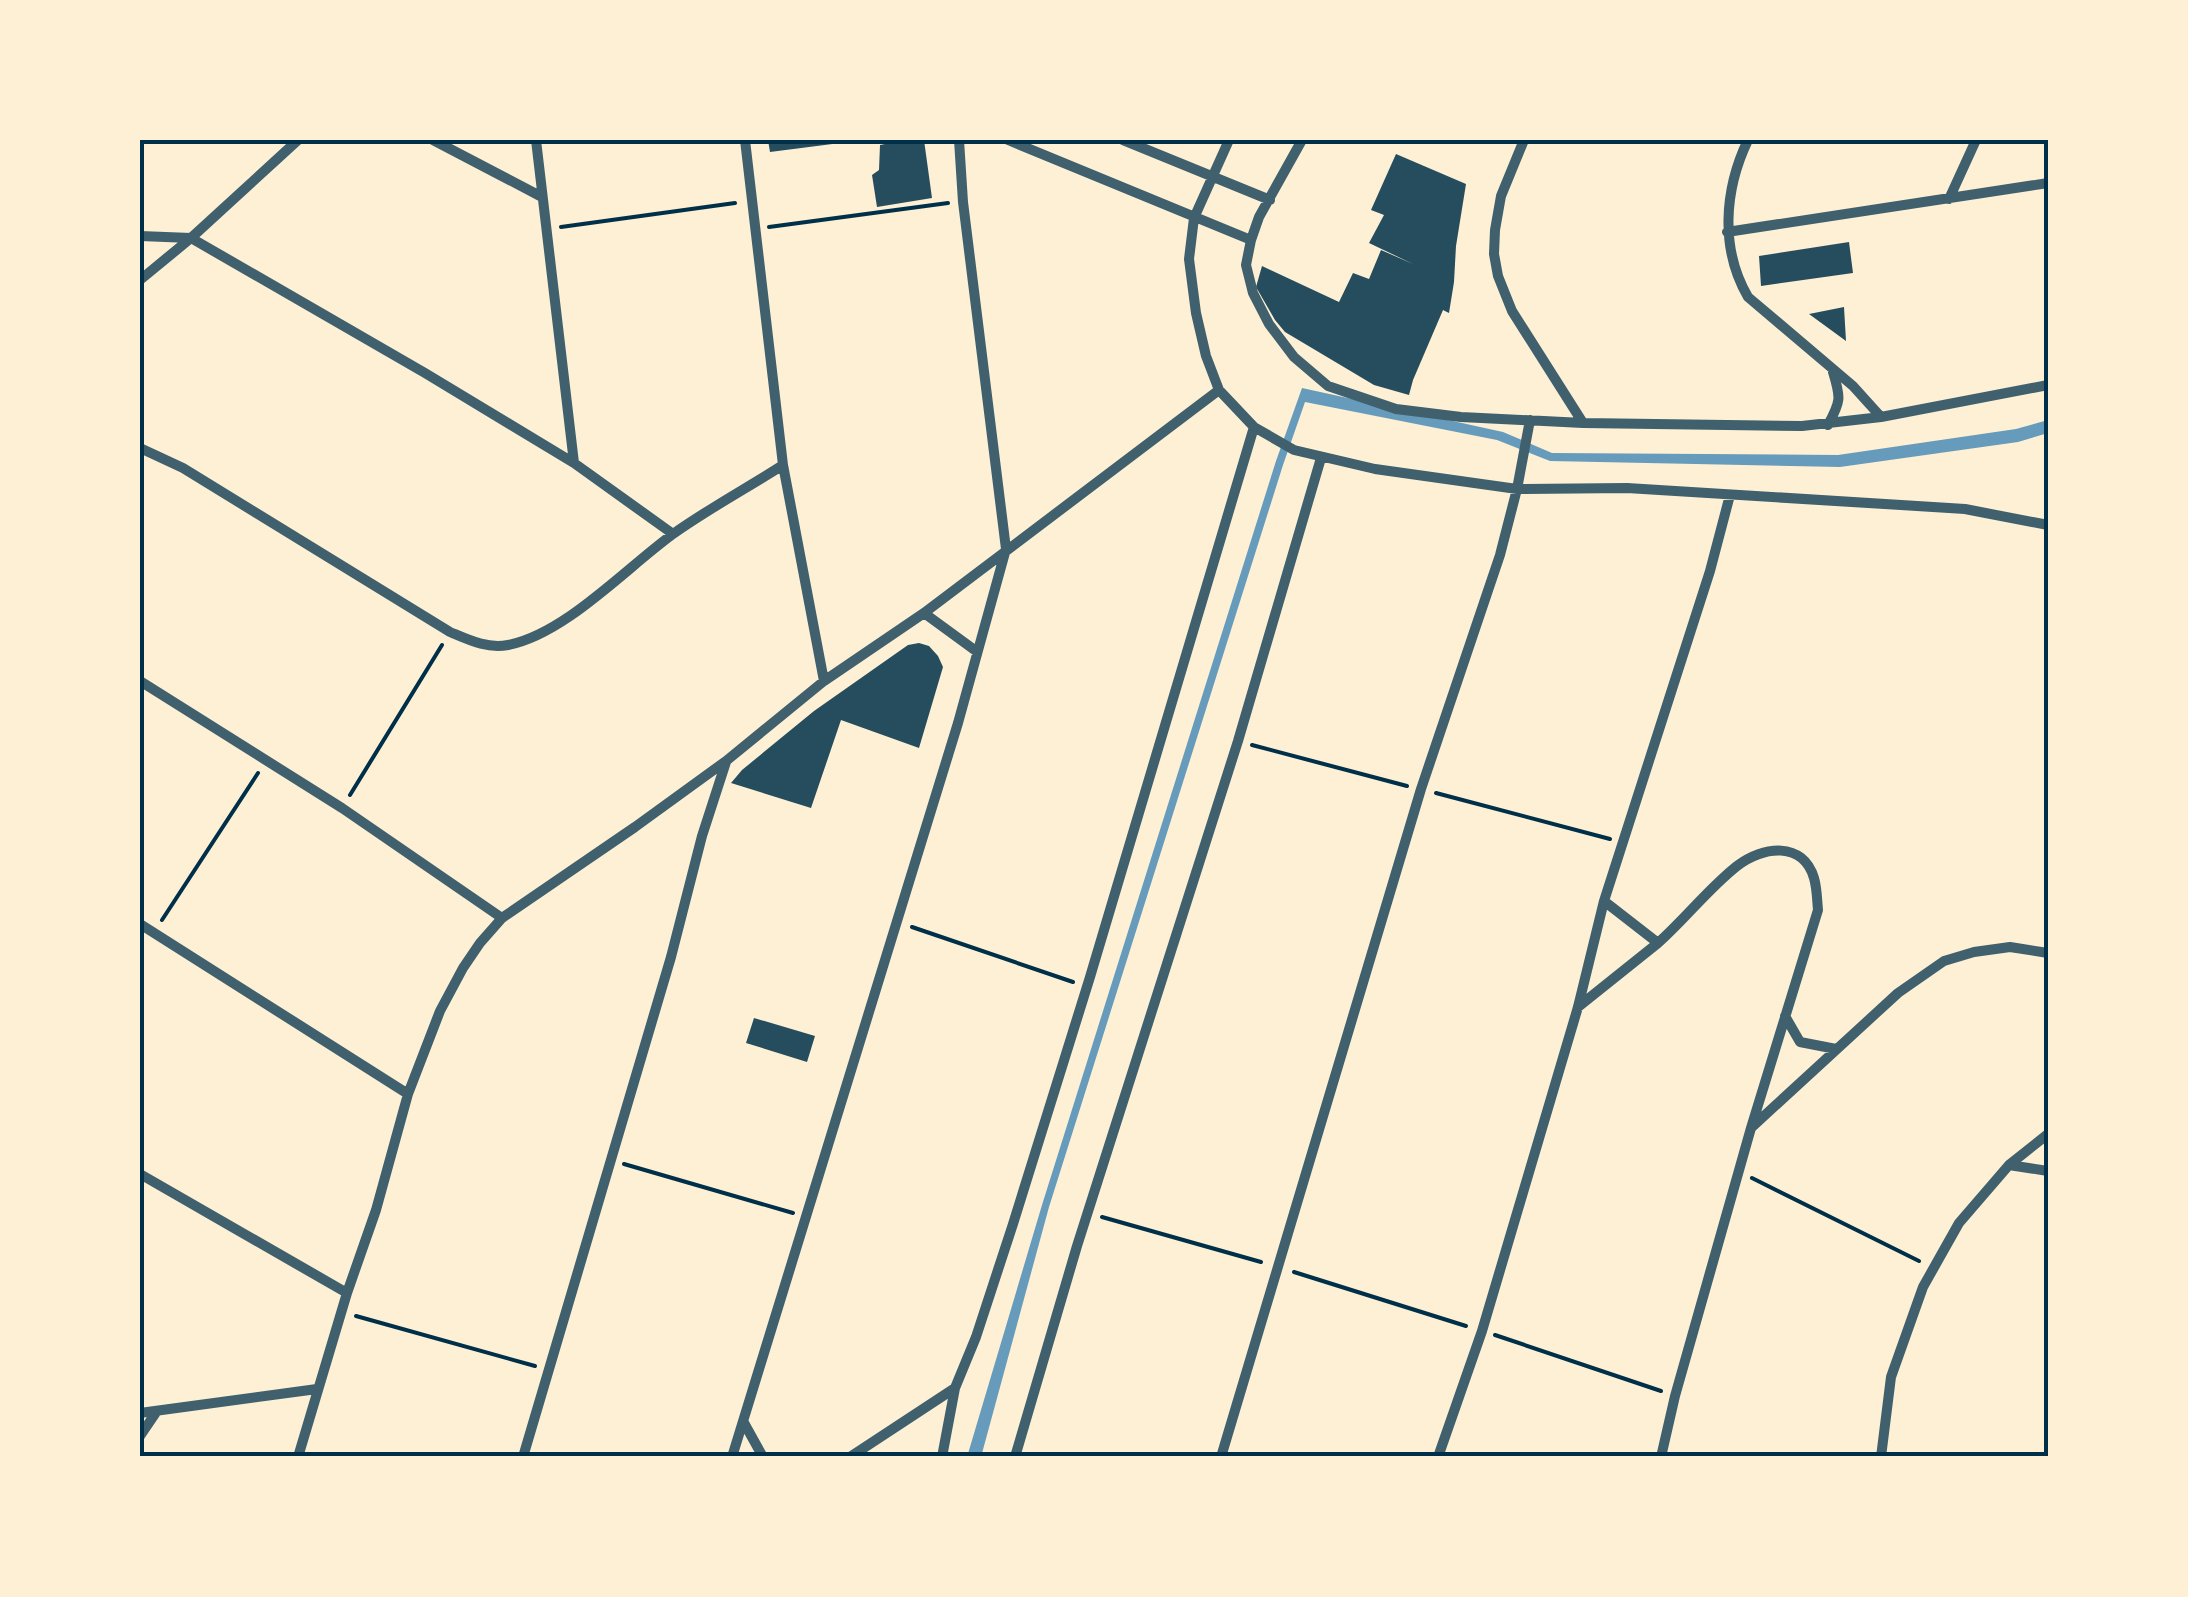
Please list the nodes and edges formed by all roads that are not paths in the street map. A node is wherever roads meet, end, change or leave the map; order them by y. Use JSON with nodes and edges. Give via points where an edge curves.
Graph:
{"nodes":[{"id":1,"x":298,"y":140,"type":"edge"},
{"id":2,"x":433,"y":140,"type":"edge"},
{"id":3,"x":536,"y":140,"type":"edge"},
{"id":4,"x":745,"y":140,"type":"edge"},
{"id":5,"x":959,"y":140,"type":"edge"},
{"id":6,"x":1008,"y":140,"type":"edge"},
{"id":7,"x":1124,"y":140,"type":"edge"},
{"id":8,"x":1229,"y":140,"type":"edge"},
{"id":9,"x":1302,"y":140,"type":"edge"},
{"id":10,"x":1524,"y":140,"type":"edge"},
{"id":11,"x":1748,"y":140,"type":"edge"},
{"id":12,"x":1976,"y":140,"type":"edge"},
{"id":13,"x":1211,"y":177,"type":"junction"},
{"id":14,"x":2048,"y":184,"type":"edge"},
{"id":15,"x":542,"y":198,"type":"junction"},
{"id":16,"x":1949,"y":199,"type":"junction"},
{"id":17,"x":1270,"y":200,"type":"junction"},
{"id":18,"x":1194,"y":218,"type":"junction"},
{"id":19,"x":1728,"y":232,"type":"junction"},
{"id":20,"x":140,"y":236,"type":"edge"},
{"id":21,"x":191,"y":238,"type":"junction"},
{"id":22,"x":1251,"y":240,"type":"junction"},
{"id":23,"x":140,"y":280,"type":"edge"},
{"id":24,"x":1833,"y":371,"type":"junction"},
{"id":25,"x":2048,"y":385,"type":"edge"},
{"id":26,"x":1219,"y":390,"type":"junction"},
{"id":27,"x":1881,"y":417,"type":"junction"},
{"id":28,"x":1530,"y":420,"type":"junction"},
{"id":29,"x":1583,"y":423,"type":"junction"},
{"id":30,"x":1828,"y":424,"type":"junction"},
{"id":31,"x":1254,"y":427,"type":"junction"},
{"id":32,"x":140,"y":448,"type":"edge"},
{"id":33,"x":1321,"y":458,"type":"junction"},
{"id":34,"x":574,"y":463,"type":"junction"},
{"id":35,"x":783,"y":464,"type":"junction"},
{"id":36,"x":1517,"y":489,"type":"junction"},
{"id":37,"x":1730,"y":495,"type":"junction"},
{"id":38,"x":2048,"y":525,"type":"edge"},
{"id":39,"x":673,"y":534,"type":"junction"},
{"id":40,"x":1006,"y":550,"type":"junction"},
{"id":41,"x":924,"y":613,"type":"junction"},
{"id":42,"x":976,"y":652,"type":"junction"},
{"id":43,"x":140,"y":681,"type":"edge"},
{"id":44,"x":824,"y":681,"type":"junction"},
{"id":45,"x":726,"y":761,"type":"junction"},
{"id":46,"x":1604,"y":901,"type":"junction"},
{"id":47,"x":502,"y":918,"type":"junction"},
{"id":48,"x":140,"y":924,"type":"edge"},
{"id":49,"x":1658,"y":943,"type":"junction"},
{"id":50,"x":2048,"y":953,"type":"edge"},
{"id":51,"x":1578,"y":1007,"type":"junction"},
{"id":52,"x":1786,"y":1016,"type":"junction"},
{"id":53,"x":1836,"y":1048,"type":"junction"},
{"id":54,"x":408,"y":1094,"type":"junction"},
{"id":55,"x":1751,"y":1128,"type":"junction"},
{"id":56,"x":2048,"y":1134,"type":"edge"},
{"id":57,"x":2009,"y":1165,"type":"junction"},
{"id":58,"x":2048,"y":1171,"type":"edge"},
{"id":59,"x":143,"y":1179,"type":"edge"},
{"id":60,"x":347,"y":1294,"type":"junction"},
{"id":61,"x":955,"y":1388,"type":"junction"},
{"id":62,"x":317,"y":1390,"type":"junction"},
{"id":63,"x":157,"y":1411,"type":"junction"},
{"id":64,"x":140,"y":1413,"type":"edge"},
{"id":65,"x":742,"y":1420,"type":"junction"},
{"id":66,"x":140,"y":1436,"type":"edge"},
{"id":67,"x":1663,"y":1454,"type":"edge"},
{"id":68,"x":298,"y":1457,"type":"edge"},
{"id":69,"x":523,"y":1457,"type":"edge"},
{"id":70,"x":732,"y":1457,"type":"edge"},
{"id":71,"x":763,"y":1457,"type":"edge"},
{"id":72,"x":850,"y":1457,"type":"edge"},
{"id":73,"x":942,"y":1457,"type":"edge"},
{"id":74,"x":1015,"y":1457,"type":"edge"},
{"id":75,"x":1221,"y":1457,"type":"edge"},
{"id":76,"x":1438,"y":1457,"type":"edge"},
{"id":77,"x":1881,"y":1457,"type":"edge"}],
"edges":[{"from":1,"to":21,"type":"street"},
{"from":2,"to":15,"type":"street"},
{"from":3,"to":15,"type":"street"},
{"from":4,"to":35,"type":"street"},
{"from":5,"to":40,"type":"street"},
{"from":6,"to":18,"type":"street"},
{"from":7,"to":13,"type":"street"},
{"from":8,"to":13,"type":"street"},
{"from":9,"to":17,"type":"street"},
{"from":10,"to":29,"type":"street","via":[[1502,196],[1494,254],[1498,276]]},
{"from":11,"to":19,"type":"street","via":[[1731,191]]},
{"from":12,"to":16,"type":"street"},
{"from":13,"to":17,"type":"street"},
{"from":13,"to":18,"type":"street"},
{"from":14,"to":16,"type":"street"},
{"from":15,"to":34,"type":"street"},
{"from":16,"to":19,"type":"street"},
{"from":17,"to":22,"type":"street"},
{"from":18,"to":22,"type":"street"},
{"from":18,"to":26,"type":"street","via":[[1196,313]]},
{"from":19,"to":24,"type":"street","via":[[1748,297]]},
{"from":20,"to":21,"type":"street"},
{"from":21,"to":23,"type":"street"},
{"from":21,"to":34,"type":"street"},
{"from":22,"to":28,"type":"street","via":[[1246,265],[1269,324],[1328,386],[1396,408]]},
{"from":24,"to":27,"type":"street"},
{"from":24,"to":30,"type":"street","via":[[1839,404]]},
{"from":25,"to":27,"type":"street"},
{"from":26,"to":31,"type":"street"},
{"from":26,"to":40,"type":"street"},
{"from":27,"to":30,"type":"street"},
{"from":28,"to":29,"type":"street"},
{"from":28,"to":36,"type":"street"},
{"from":29,"to":30,"type":"street"},
{"from":31,"to":33,"type":"street"},
{"from":31,"to":61,"type":"street","via":[[1086,986]]},
{"from":32,"to":39,"type":"street","via":[[450,632],[491,648],[532,638],[566,618]]},
{"from":33,"to":36,"type":"street"},
{"from":33,"to":74,"type":"street"},
{"from":34,"to":39,"type":"street"},
{"from":35,"to":39,"type":"street"},
{"from":35,"to":44,"type":"street"},
{"from":36,"to":37,"type":"street"},
{"from":36,"to":75,"type":"street"},
{"from":37,"to":38,"type":"street","via":[[1965,509]]},
{"from":37,"to":46,"type":"street"},
{"from":40,"to":41,"type":"street"},
{"from":40,"to":42,"type":"street"},
{"from":41,"to":42,"type":"street"},
{"from":41,"to":44,"type":"street"},
{"from":42,"to":65,"type":"street"},
{"from":43,"to":47,"type":"street"},
{"from":44,"to":45,"type":"street"},
{"from":45,"to":47,"type":"street"},
{"from":45,"to":69,"type":"street"},
{"from":46,"to":49,"type":"street"},
{"from":46,"to":51,"type":"street"},
{"from":47,"to":54,"type":"street","via":[[462,968]]},
{"from":48,"to":54,"type":"street"},
{"from":49,"to":51,"type":"street"},
{"from":49,"to":52,"type":"street","via":[[1755,854],[1793,851],[1814,878],[1818,910]]},
{"from":50,"to":53,"type":"street","via":[[2010,947],[1944,961]]},
{"from":51,"to":76,"type":"street"},
{"from":52,"to":53,"type":"street","via":[[1800,1042]]},
{"from":52,"to":55,"type":"street"},
{"from":53,"to":55,"type":"street"},
{"from":54,"to":60,"type":"street"},
{"from":55,"to":67,"type":"street"},
{"from":56,"to":57,"type":"street"},
{"from":57,"to":58,"type":"street"},
{"from":57,"to":77,"type":"street","via":[[1959,1223],[1923,1288],[1891,1378]]},
{"from":59,"to":60,"type":"street"},
{"from":60,"to":62,"type":"street"},
{"from":61,"to":72,"type":"street"},
{"from":61,"to":73,"type":"street"},
{"from":62,"to":63,"type":"street"},
{"from":62,"to":68,"type":"street"},
{"from":63,"to":64,"type":"street"},
{"from":63,"to":66,"type":"street"},
{"from":65,"to":70,"type":"street"},
{"from":65,"to":71,"type":"street"}]}
